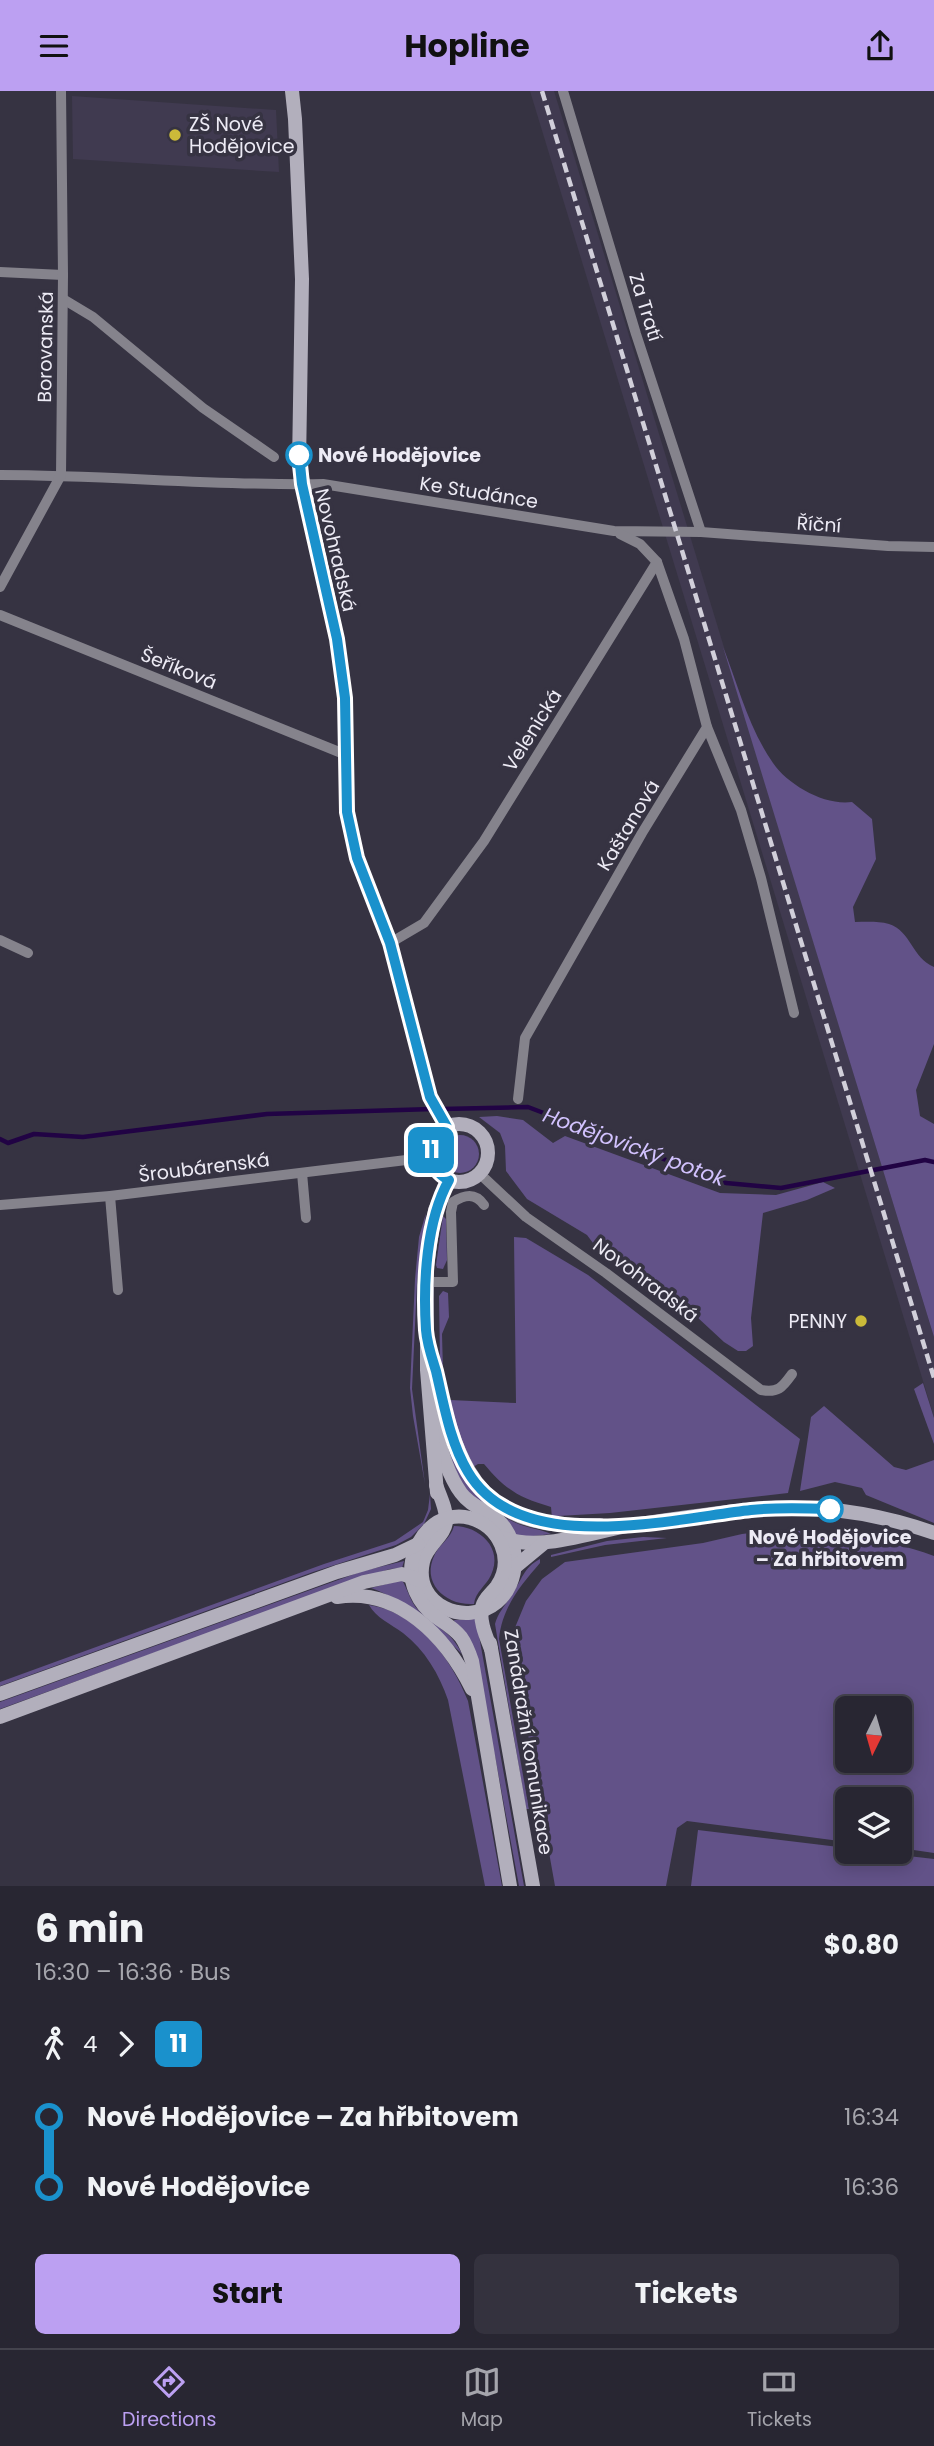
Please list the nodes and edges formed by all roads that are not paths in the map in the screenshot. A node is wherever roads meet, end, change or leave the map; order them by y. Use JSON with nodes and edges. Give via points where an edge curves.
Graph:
{"nodes":[{"id":1,"x":61,"y":91,"type":"edge"},
{"id":2,"x":292,"y":91,"type":"edge"},
{"id":3,"x":563,"y":91,"type":"edge"},
{"id":4,"x":0,"y":272,"type":"edge"},
{"id":5,"x":63,"y":275,"type":"junction"},
{"id":6,"x":63,"y":299,"type":"junction"},
{"id":7,"x":274,"y":457,"type":"dead end"},
{"id":8,"x":0,"y":475,"type":"edge"},
{"id":9,"x":61,"y":475,"type":"junction"},
{"id":10,"x":302,"y":484,"type":"junction"},
{"id":11,"x":614,"y":531,"type":"junction"},
{"id":12,"x":701,"y":532,"type":"junction"},
{"id":13,"x":934,"y":547,"type":"edge"},
{"id":14,"x":657,"y":562,"type":"junction"},
{"id":15,"x":0,"y":587,"type":"edge"},
{"id":16,"x":0,"y":615,"type":"edge"},
{"id":17,"x":707,"y":727,"type":"junction"},
{"id":18,"x":344,"y":754,"type":"junction"},
{"id":19,"x":0,"y":940,"type":"edge"},
{"id":20,"x":390,"y":943,"type":"junction"},
{"id":21,"x":28,"y":953,"type":"dead end"},
{"id":22,"x":794,"y":1013,"type":"dead end"},
{"id":23,"x":519,"y":1099,"type":"dead end"},
{"id":24,"x":443,"y":1121,"type":"junction"},
{"id":25,"x":430,"y":1157,"type":"junction"},
{"id":26,"x":302,"y":1174,"type":"junction"},
{"id":27,"x":480,"y":1174,"type":"junction"},
{"id":28,"x":449,"y":1180,"type":"junction"},
{"id":29,"x":110,"y":1196,"type":"junction"},
{"id":30,"x":0,"y":1205,"type":"edge"},
{"id":31,"x":484,"y":1205,"type":"dead end"},
{"id":32,"x":435,"y":1210,"type":"junction"},
{"id":33,"x":451,"y":1212,"type":"junction"},
{"id":34,"x":306,"y":1218,"type":"dead end"},
{"id":35,"x":427,"y":1282,"type":"junction"},
{"id":36,"x":118,"y":1290,"type":"dead end"},
{"id":37,"x":426,"y":1332,"type":"junction"},
{"id":38,"x":792,"y":1374,"type":"dead end"},
{"id":39,"x":431,"y":1414,"type":"junction"},
{"id":40,"x":436,"y":1485,"type":"junction"},
{"id":41,"x":446,"y":1518,"type":"junction"},
{"id":42,"x":632,"y":1525,"type":"junction"},
{"id":43,"x":431,"y":1526,"type":"junction"},
{"id":44,"x":934,"y":1533,"type":"edge"},
{"id":45,"x":496,"y":1535,"type":"junction"},
{"id":46,"x":512,"y":1542,"type":"junction"},
{"id":47,"x":544,"y":1543,"type":"junction"},
{"id":48,"x":418,"y":1544,"type":"junction"},
{"id":49,"x":515,"y":1567,"type":"junction"},
{"id":50,"x":416,"y":1578,"type":"junction"},
{"id":51,"x":488,"y":1608,"type":"junction"},
{"id":52,"x":271,"y":1618,"type":"junction"},
{"id":53,"x":0,"y":1694,"type":"edge"},
{"id":54,"x":477,"y":1699,"type":"junction"},
{"id":55,"x":0,"y":1717,"type":"edge"},
{"id":56,"x":510,"y":1886,"type":"edge"},
{"id":57,"x":533,"y":1886,"type":"edge"}],
"edges":[{"from":1,"to":5,"type":"street","name":"Borovanská"},
{"from":2,"to":10,"type":"main road","name":"Novohradská","via":[[302,279]]},
{"from":3,"to":12,"type":"street","name":"Za Tratí"},
{"from":4,"to":5,"type":"street"},
{"from":5,"to":6,"type":"street","name":"Borovanská"},
{"from":6,"to":7,"type":"street","via":[[93,317],[203,408]]},
{"from":6,"to":9,"type":"street","name":"Borovanská"},
{"from":8,"to":9,"type":"street","name":"Ke Studánce"},
{"from":9,"to":10,"type":"street","name":"Ke Studánce"},
{"from":9,"to":15,"type":"street","name":"Borovanská"},
{"from":10,"to":11,"type":"street","name":"Ke Studánce"},
{"from":10,"to":18,"type":"main road","name":"Novohradská","via":[[337,639],[345,698]]},
{"from":11,"to":12,"type":"street","name":"Ke Studánce"},
{"from":11,"to":14,"type":"street","via":[[640,544]]},
{"from":12,"to":13,"type":"street","name":"Říční"},
{"from":14,"to":17,"type":"street","via":[[684,639]]},
{"from":14,"to":20,"type":"street","name":"Velenická","via":[[484,841],[424,923]]},
{"from":16,"to":18,"type":"street","name":"Šeříková"},
{"from":17,"to":22,"type":"street","via":[[744,821]]},
{"from":17,"to":23,"type":"street","name":"Kaštanová","via":[[525,1038]]},
{"from":18,"to":20,"type":"main road","name":"Novohradská","via":[[347,812],[357,858]]},
{"from":19,"to":21,"type":"street"},
{"from":20,"to":24,"type":"main road","name":"Novohradská","via":[[430,1097]]},
{"from":24,"to":25,"type":"main road"},
{"from":24,"to":27,"type":"main road","via":[[470,1127],[483,1137],[488,1160]]},
{"from":25,"to":26,"type":"street","name":"Šroubárenská"},
{"from":25,"to":28,"type":"main road","via":[[438,1173]]},
{"from":26,"to":29,"type":"street","name":"Šroubárenská"},
{"from":26,"to":34,"type":"street"},
{"from":27,"to":28,"type":"main road","via":[[465,1182]]},
{"from":27,"to":38,"type":"street","name":"Novohradská","via":[[526,1217],[761,1390],[781,1389]]},
{"from":28,"to":32,"type":"main road"},
{"from":29,"to":30,"type":"street","name":"Šroubárenská"},
{"from":29,"to":36,"type":"street"},
{"from":31,"to":33,"type":"street","via":[[479,1198],[464,1195],[453,1202]]},
{"from":32,"to":33,"type":"street"},
{"from":32,"to":35,"type":"main road"},
{"from":33,"to":35,"type":"street","via":[[453,1282]]},
{"from":35,"to":37,"type":"main road"},
{"from":37,"to":39,"type":"main road"},
{"from":37,"to":42,"type":"main road","via":[[457,1451],[494,1501],[544,1523]]},
{"from":39,"to":40,"type":"main road"},
{"from":39,"to":46,"type":"main road","via":[[461,1493],[497,1519]]},
{"from":40,"to":41,"type":"main road"},
{"from":40,"to":43,"type":"main road","via":[[438,1509]]},
{"from":41,"to":43,"type":"main road"},
{"from":41,"to":45,"type":"main road","via":[[467,1517]]},
{"from":41,"to":50,"type":"main road"},
{"from":42,"to":44,"type":"main road","via":[[793,1507],[884,1517]]},
{"from":42,"to":47,"type":"main road"},
{"from":43,"to":48,"type":"main road"},
{"from":45,"to":46,"type":"main road"},
{"from":45,"to":51,"type":"main road","via":[[505,1565],[498,1585],[486,1598]]},
{"from":46,"to":47,"type":"main road"},
{"from":46,"to":49,"type":"main road"},
{"from":47,"to":49,"type":"main road"},
{"from":48,"to":50,"type":"main road","via":[[413,1556]]},
{"from":48,"to":53,"type":"main road"},
{"from":49,"to":51,"type":"main road","via":[[511,1584]]},
{"from":50,"to":51,"type":"main road","via":[[446,1610],[464,1614]]},
{"from":50,"to":52,"type":"main road","via":[[392,1575],[364,1582]]},
{"from":50,"to":54,"type":"main road","via":[[419,1599],[467,1646]]},
{"from":51,"to":57,"type":"main road","name":"Zanádražní komunikace","via":[[491,1649]]},
{"from":52,"to":54,"type":"main road","via":[[346,1596],[388,1601],[412,1615],[450,1651]]},
{"from":52,"to":55,"type":"main road"},
{"from":54,"to":56,"type":"main road"}]}
